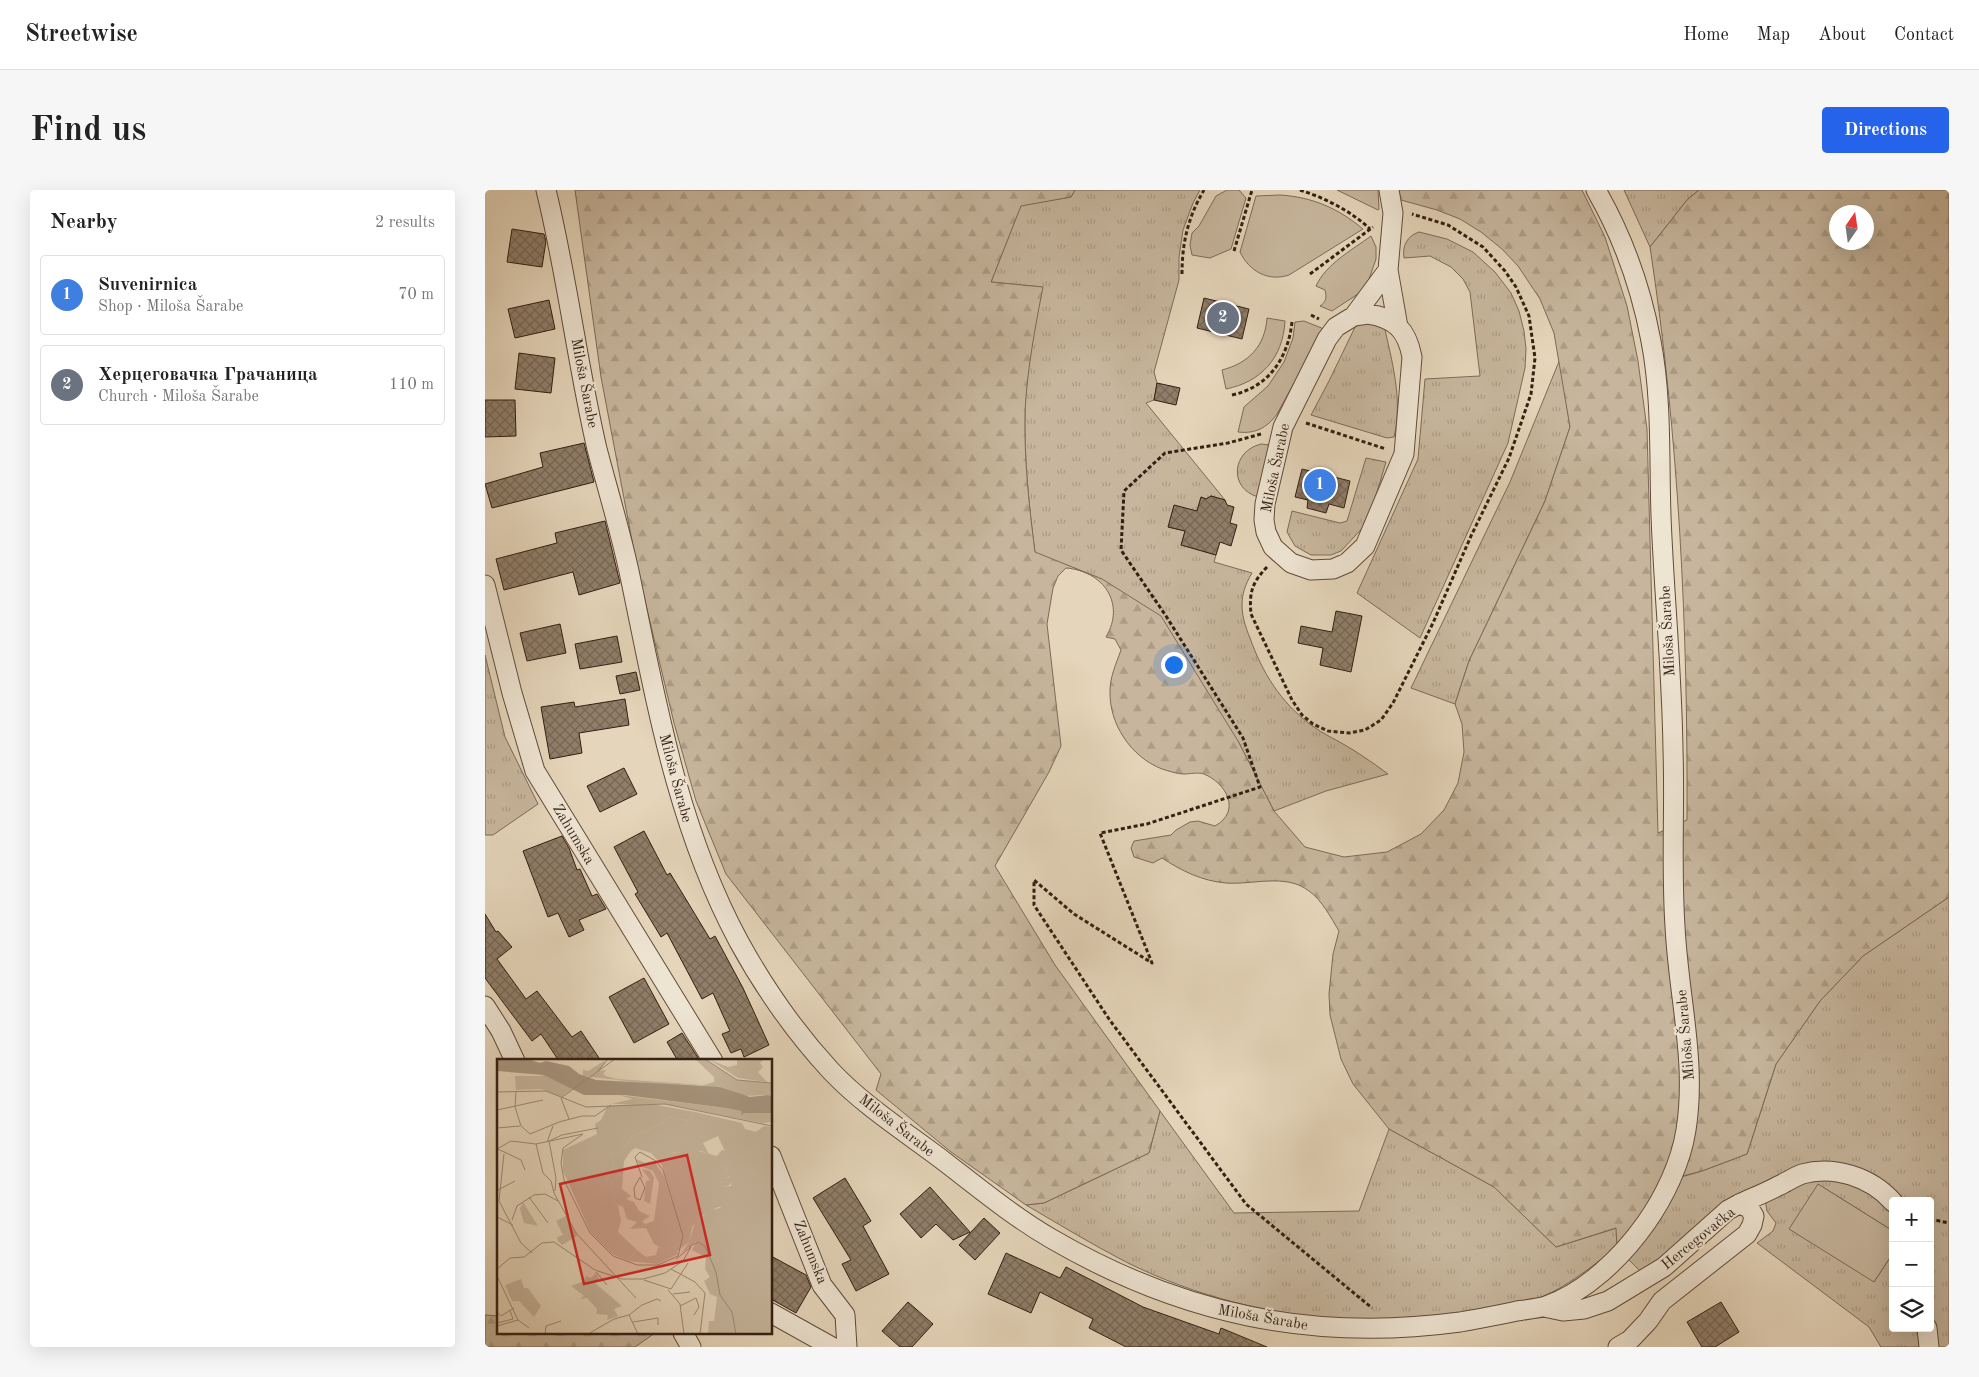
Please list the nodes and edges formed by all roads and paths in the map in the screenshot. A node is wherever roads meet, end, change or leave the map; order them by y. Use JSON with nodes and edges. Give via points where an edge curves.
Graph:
{"nodes":[{"id":1,"x":546,"y":190,"type":"edge"},
{"id":2,"x":1204,"y":190,"type":"edge"},
{"id":3,"x":1252,"y":190,"type":"edge"},
{"id":4,"x":1300,"y":190,"type":"edge"},
{"id":5,"x":1389,"y":190,"type":"edge"},
{"id":6,"x":1596,"y":190,"type":"edge"},
{"id":7,"x":1393,"y":213,"type":"junction"},
{"id":8,"x":1234,"y":251,"type":"dead end"},
{"id":9,"x":1388,"y":270,"type":"junction"},
{"id":10,"x":1181,"y":274,"type":"dead end"},
{"id":11,"x":1310,"y":274,"type":"dead end"},
{"id":12,"x":1354,"y":316,"type":"junction"},
{"id":13,"x":1292,"y":322,"type":"dead end"},
{"id":14,"x":1398,"y":327,"type":"junction"},
{"id":15,"x":1232,"y":395,"type":"dead end"},
{"id":16,"x":1285,"y":422,"type":"junction"},
{"id":17,"x":1404,"y":454,"type":"junction"},
{"id":18,"x":1279,"y":553,"type":"junction"},
{"id":19,"x":485,"y":585,"type":"edge"},
{"id":20,"x":485,"y":1006,"type":"edge"},
{"id":21,"x":514,"y":1059,"type":"edge"},
{"id":22,"x":712,"y":1059,"type":"edge"},
{"id":23,"x":773,"y":1161,"type":"edge"},
{"id":24,"x":1889,"y":1198,"type":"edge"},
{"id":25,"x":1739,"y":1204,"type":"junction"},
{"id":26,"x":1934,"y":1220,"type":"edge"},
{"id":27,"x":1949,"y":1223,"type":"edge"},
{"id":28,"x":1544,"y":1307,"type":"junction"},
{"id":29,"x":773,"y":1314,"type":"edge"},
{"id":30,"x":1397,"y":1329,"type":"junction"},
{"id":31,"x":1927,"y":1332,"type":"edge"},
{"id":32,"x":684,"y":1334,"type":"edge"},
{"id":33,"x":691,"y":1347,"type":"edge"},
{"id":34,"x":832,"y":1347,"type":"edge"},
{"id":35,"x":847,"y":1347,"type":"edge"},
{"id":36,"x":1618,"y":1347,"type":"edge"},
{"id":37,"x":1929,"y":1347,"type":"edge"}],
"edges":[{"from":1,"to":30,"type":"street","name":"Miloša Šarabe","via":[[597,446],[624,545],[682,806],[705,870],[739,942],[773,997],[808,1044],[835,1075],[881,1114],[993,1199],[1045,1236],[1114,1273],[1192,1303],[1282,1323],[1348,1329]]},
{"from":2,"to":10,"type":"path","via":[[1188,224]]},
{"from":3,"to":8,"type":"path"},
{"from":4,"to":11,"type":"path","via":[[1335,205],[1371,229]]},
{"from":5,"to":7,"type":"street"},
{"from":6,"to":28,"type":"street","name":"Miloša Šarabe","via":[[1629,259],[1642,297],[1654,356],[1673,746],[1675,926],[1691,1076],[1686,1133],[1675,1169],[1650,1218],[1624,1252],[1595,1278]]},
{"from":7,"to":9,"type":"street"},
{"from":7,"to":18,"type":"path","via":[[1411,214],[1448,225],[1483,247],[1516,288],[1529,316],[1535,358],[1531,394],[1509,458],[1393,704],[1381,720],[1365,730],[1338,733],[1313,724],[1292,700],[1268,652],[1251,614],[1249,601],[1257,577]]},
{"from":9,"to":12,"type":"street"},
{"from":9,"to":14,"type":"street"},
{"from":12,"to":14,"type":"street","via":[[1379,316]]},
{"from":12,"to":16,"type":"street","name":"Miloša Šarabe","via":[[1336,326],[1327,338]]},
{"from":13,"to":15,"type":"path","via":[[1286,351],[1279,364],[1257,385]]},
{"from":14,"to":17,"type":"street","name":"Miloša Šarabe","via":[[1409,344],[1412,357]]},
{"from":16,"to":17,"type":"path"},
{"from":16,"to":18,"type":"street","name":"Miloša Šarabe","via":[[1264,520],[1266,532]]},
{"from":16,"to":30,"type":"path","via":[[1273,431],[1228,443],[1165,453],[1124,491],[1121,550],[1243,738],[1260,788],[1147,824],[1100,833],[1152,963],[1074,914],[1034,880],[1034,905],[1109,1019],[1246,1204]]},
{"from":17,"to":18,"type":"street","name":"Miloša Šarabe","via":[[1365,546],[1347,563],[1333,569],[1311,570],[1291,563]]},
{"from":19,"to":22,"type":"street","name":"Zahumska","via":[[535,771]]},
{"from":20,"to":21,"type":"street"},
{"from":23,"to":35,"type":"street","name":"Zahumska","via":[[822,1285],[845,1315]]},
{"from":24,"to":25,"type":"street","via":[[1871,1183],[1826,1171],[1802,1174]]},
{"from":25,"to":28,"type":"street","name":"Hercegovačka","via":[[1664,1267],[1608,1301],[1563,1312]]},
{"from":25,"to":36,"type":"street","name":"Hercegovačka","via":[[1749,1208],[1754,1216],[1747,1234],[1662,1301],[1648,1321]]},
{"from":26,"to":27,"type":"path"},
{"from":28,"to":30,"type":"street","name":"Miloša Šarabe","via":[[1481,1319]]},
{"from":29,"to":34,"type":"street"},
{"from":31,"to":37,"type":"street"},
{"from":32,"to":33,"type":"street"}]}
